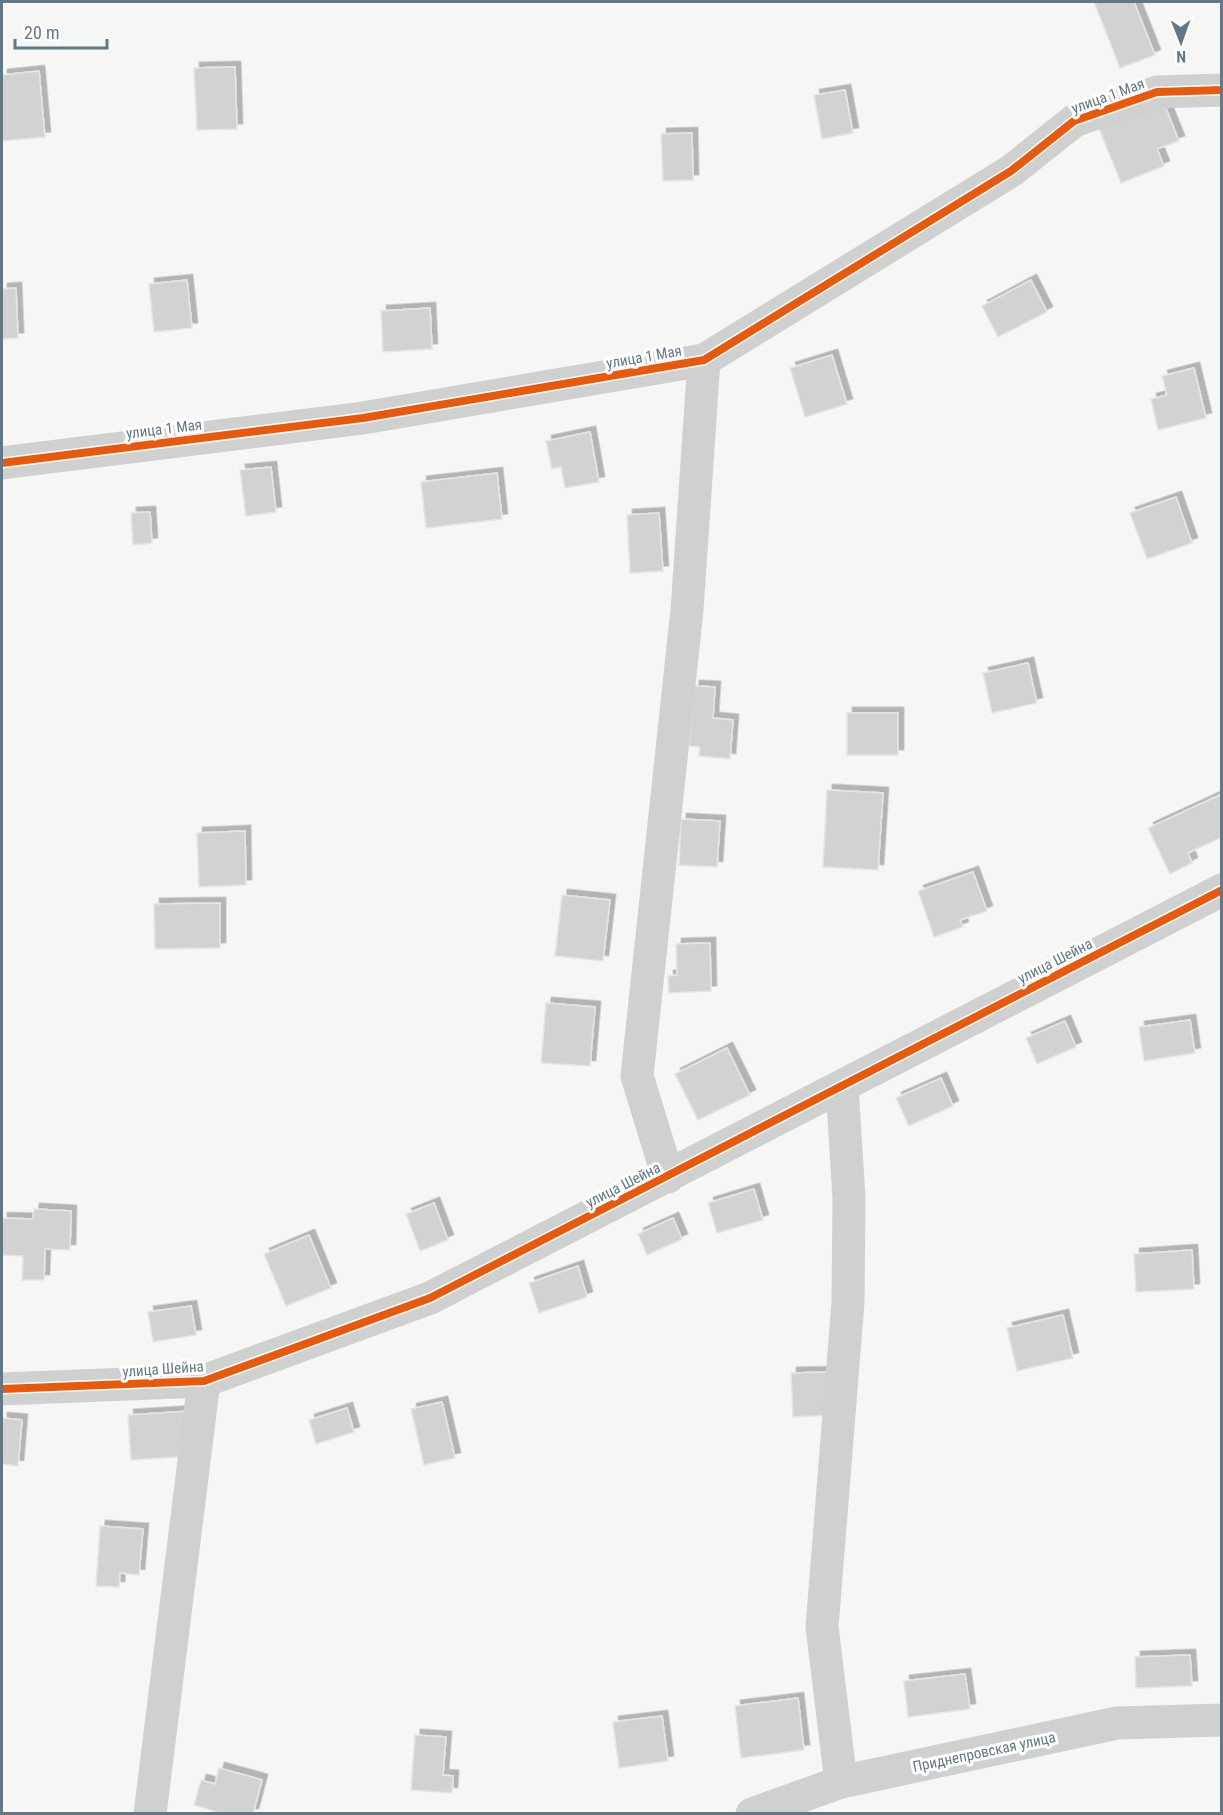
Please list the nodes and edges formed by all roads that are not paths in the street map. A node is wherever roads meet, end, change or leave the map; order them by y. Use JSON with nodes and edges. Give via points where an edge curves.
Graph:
{"nodes":[{"id":1,"x":1221,"y":90,"type":"edge"},
{"id":2,"x":704,"y":360,"type":"junction"},
{"id":3,"x":2,"y":463,"type":"edge"},
{"id":4,"x":1221,"y":890,"type":"edge"},
{"id":5,"x":842,"y":1086,"type":"junction"},
{"id":6,"x":668,"y":1177,"type":"junction"},
{"id":7,"x":204,"y":1381,"type":"junction"},
{"id":8,"x":2,"y":1389,"type":"edge"},
{"id":9,"x":1221,"y":1720,"type":"edge"},
{"id":10,"x":841,"y":1782,"type":"junction"},
{"id":11,"x":150,"y":1814,"type":"edge"},
{"id":12,"x":752,"y":1814,"type":"edge"}],
"edges":[{"from":1,"to":2,"type":"street","name":"улица 1 Мая","via":[[1157,92],[1074,121],[1011,171]]},
{"from":2,"to":3,"type":"street","name":"улица 1 Мая","via":[[363,418]]},
{"from":2,"to":6,"type":"street","via":[[687,610],[637,1076]]},
{"from":4,"to":5,"type":"street","name":"улица Шейна"},
{"from":5,"to":6,"type":"street","name":"улица Шейна"},
{"from":5,"to":10,"type":"street","via":[[849,1198],[848,1302],[822,1627]]},
{"from":6,"to":7,"type":"street","name":"улица Шейна","via":[[430,1298]]},
{"from":7,"to":8,"type":"street","name":"улица Шейна"},
{"from":7,"to":11,"type":"street"},
{"from":9,"to":10,"type":"street","name":"Приднепровская улица","via":[[1117,1723]]},
{"from":10,"to":12,"type":"street","name":"Приднепровская улица"}]}
